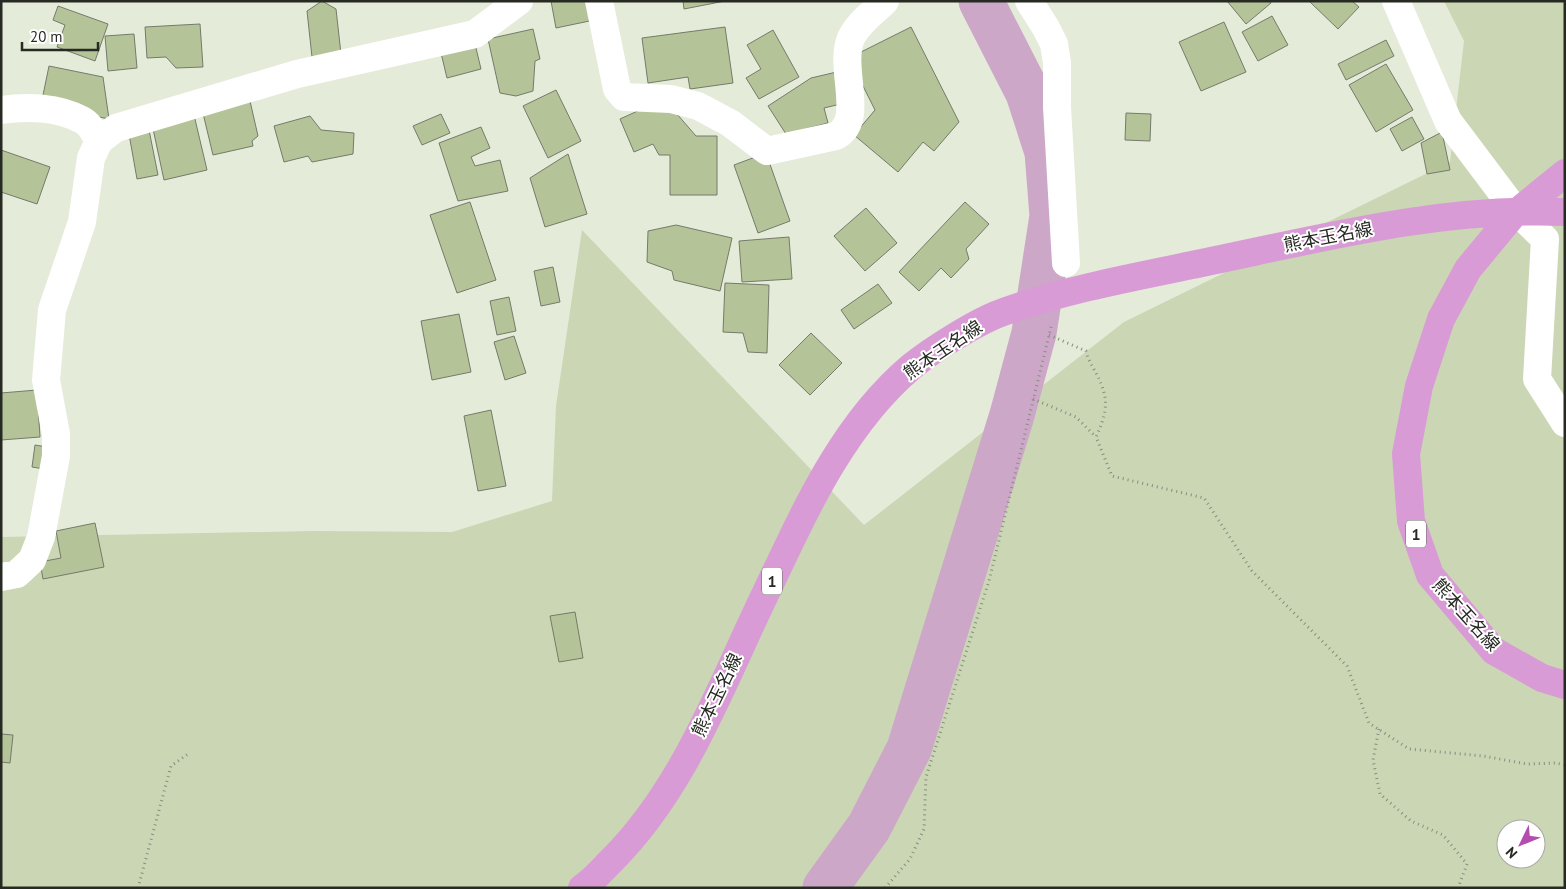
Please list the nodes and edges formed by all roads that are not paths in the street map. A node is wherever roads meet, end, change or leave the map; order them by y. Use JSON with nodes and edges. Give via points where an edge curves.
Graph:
{"nodes":[{"id":1,"x":519,"y":1,"type":"edge"},
{"id":2,"x":599,"y":1,"type":"edge"},
{"id":3,"x":885,"y":1,"type":"edge"},
{"id":4,"x":1029,"y":1,"type":"edge"},
{"id":5,"x":1396,"y":1,"type":"edge"},
{"id":6,"x":1,"y":110,"type":"edge"},
{"id":7,"x":100,"y":140,"type":"junction"},
{"id":8,"x":1565,"y":173,"type":"edge"},
{"id":9,"x":1515,"y":210,"type":"junction"},
{"id":10,"x":1565,"y":212,"type":"edge"},
{"id":11,"x":1066,"y":263,"type":"dead end"},
{"id":12,"x":1565,"y":423,"type":"edge"},
{"id":13,"x":1,"y":577,"type":"edge"},
{"id":14,"x":1565,"y":685,"type":"edge"},
{"id":15,"x":582,"y":888,"type":"edge"}],
"edges":[{"from":1,"to":7,"type":"street","via":[[476,34],[297,74],[116,128]]},
{"from":2,"to":3,"type":"street","via":[[617,89],[624,98],[671,99],[698,106],[730,123],[768,151],[836,136],[847,127],[851,106],[846,63],[848,49],[855,31]]},
{"from":4,"to":11,"type":"street","via":[[1054,44],[1057,63]]},
{"from":5,"to":9,"type":"street","via":[[1448,121]]},
{"from":6,"to":7,"type":"street","via":[[18,107],[54,110],[83,120]]},
{"from":7,"to":13,"type":"street","via":[[91,158],[82,222],[52,310],[46,380],[56,434],[56,456],[41,537],[32,560],[17,574]]},
{"from":8,"to":14,"type":"main road","name":"熊本玉名線","number":"1","via":[[1511,217],[1468,268],[1441,319],[1419,386],[1406,454],[1411,520],[1430,575],[1494,651],[1542,678]]},
{"from":9,"to":10,"type":"main road","name":"熊本玉名線","number":"1"},
{"from":9,"to":12,"type":"street","via":[[1545,239],[1537,379]]},
{"from":9,"to":15,"type":"main road","name":"熊本玉名線","number":"1","via":[[1358,230],[1087,288],[1003,312],[912,366],[875,402],[819,483],[696,740],[654,810],[636,836]]}]}
